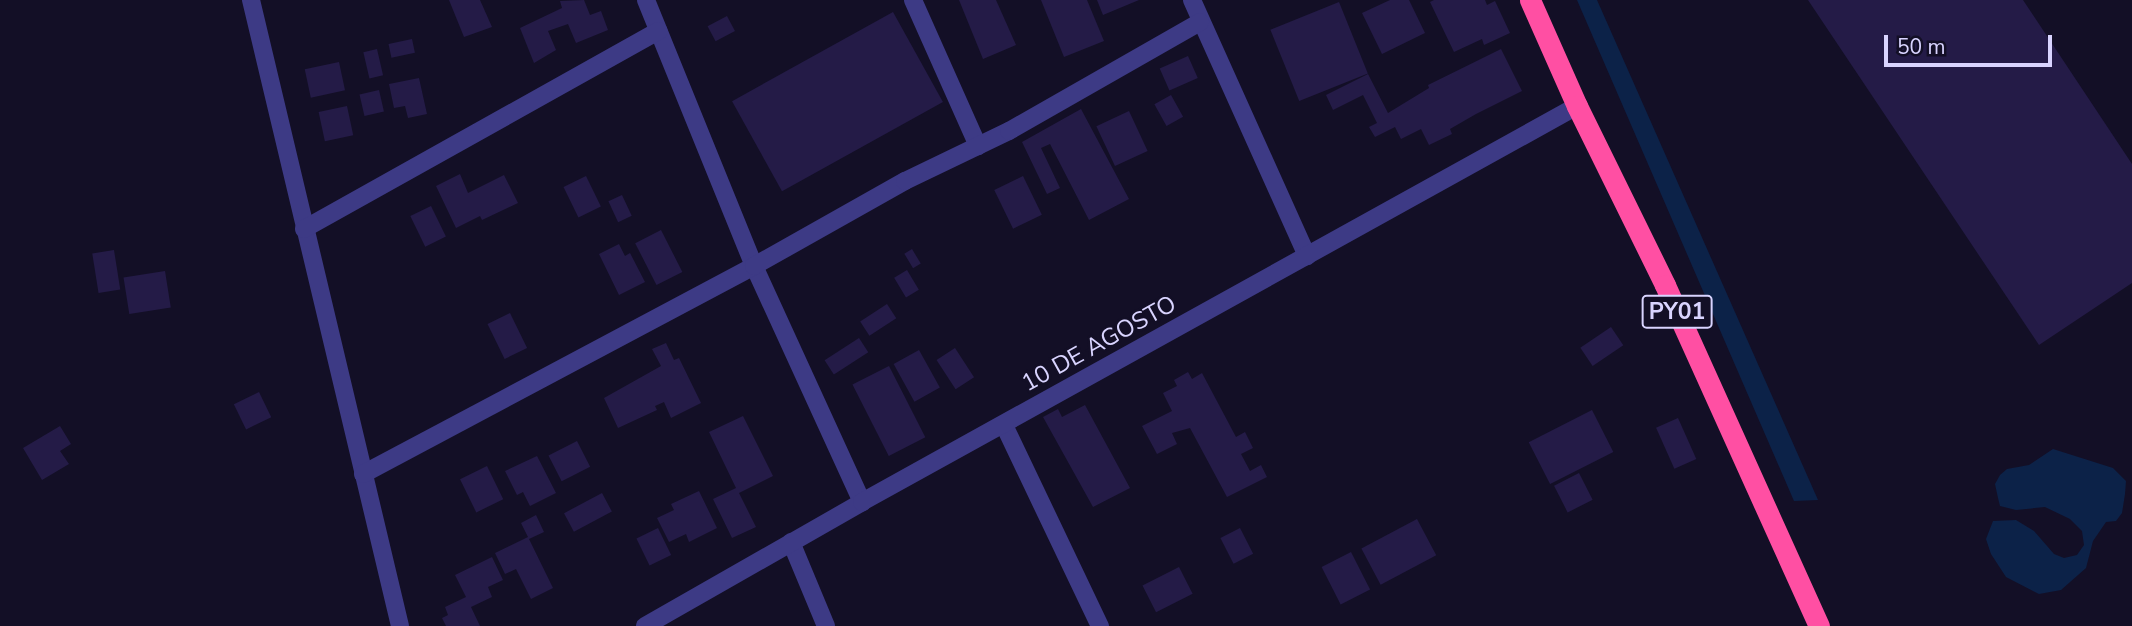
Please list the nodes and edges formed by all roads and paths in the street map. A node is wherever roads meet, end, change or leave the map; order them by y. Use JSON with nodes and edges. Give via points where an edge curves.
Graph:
{"nodes":[{"id":1,"x":251,"y":0,"type":"edge"},
{"id":2,"x":646,"y":0,"type":"edge"},
{"id":3,"x":913,"y":0,"type":"edge"},
{"id":4,"x":1192,"y":0,"type":"edge"},
{"id":5,"x":1530,"y":0,"type":"edge"},
{"id":6,"x":1200,"y":22,"type":"junction"},
{"id":7,"x":659,"y":31,"type":"junction"},
{"id":8,"x":1577,"y":106,"type":"junction"},
{"id":9,"x":978,"y":146,"type":"junction"},
{"id":10,"x":304,"y":229,"type":"junction"},
{"id":11,"x":1307,"y":256,"type":"junction"},
{"id":12,"x":754,"y":266,"type":"junction"},
{"id":13,"x":1004,"y":425,"type":"junction"},
{"id":14,"x":363,"y":474,"type":"junction"},
{"id":15,"x":862,"y":502,"type":"junction"},
{"id":16,"x":792,"y":542,"type":"junction"},
{"id":17,"x":400,"y":626,"type":"edge"},
{"id":18,"x":645,"y":626,"type":"edge"},
{"id":19,"x":827,"y":626,"type":"edge"},
{"id":20,"x":1100,"y":626,"type":"edge"},
{"id":21,"x":1819,"y":626,"type":"edge"}],
"edges":[{"from":1,"to":10,"type":"street"},
{"from":2,"to":7,"type":"street"},
{"from":3,"to":9,"type":"street"},
{"from":4,"to":6,"type":"street"},
{"from":5,"to":8,"type":"highway","number":"PY01"},
{"from":6,"to":9,"type":"street"},
{"from":6,"to":11,"type":"street"},
{"from":7,"to":10,"type":"street"},
{"from":7,"to":12,"type":"street"},
{"from":8,"to":11,"type":"street","name":"10 DE AGOSTO"},
{"from":8,"to":21,"type":"highway","number":"PY01","via":[[1665,285]]},
{"from":9,"to":12,"type":"street","via":[[905,181]]},
{"from":10,"to":14,"type":"street"},
{"from":11,"to":13,"type":"street","name":"10 DE AGOSTO"},
{"from":12,"to":14,"type":"street"},
{"from":12,"to":15,"type":"street"},
{"from":13,"to":15,"type":"street","name":"10 DE AGOSTO"},
{"from":13,"to":20,"type":"street"},
{"from":14,"to":17,"type":"street"},
{"from":15,"to":16,"type":"street","name":"10 DE AGOSTO"},
{"from":16,"to":18,"type":"street","name":"10 DE AGOSTO"},
{"from":16,"to":19,"type":"street"}]}
